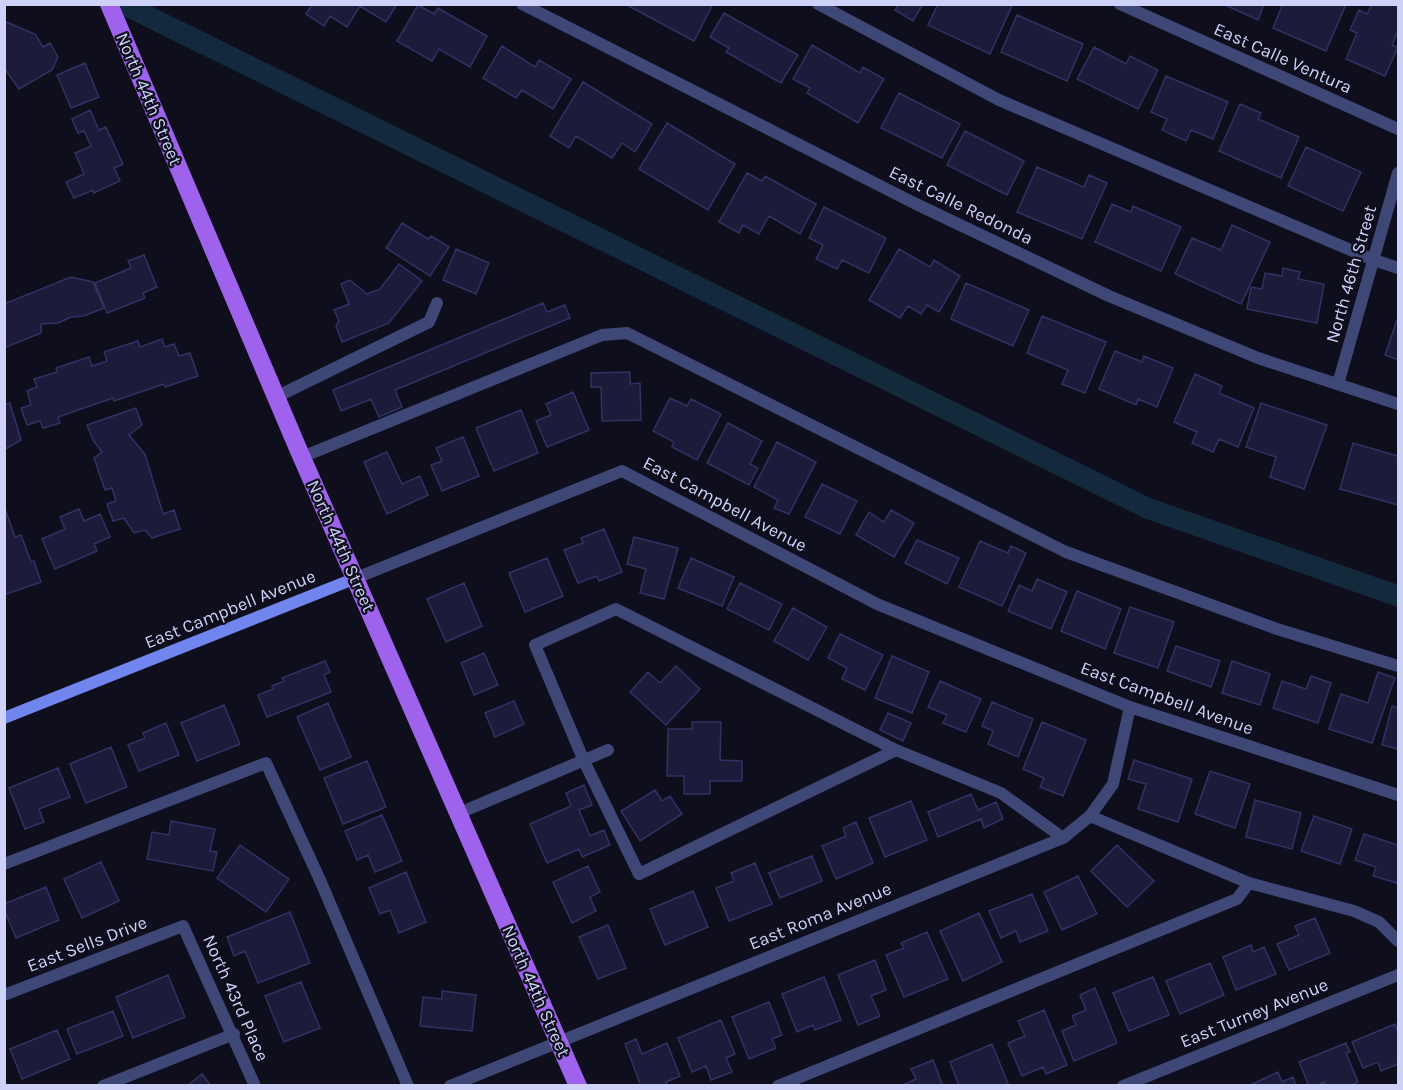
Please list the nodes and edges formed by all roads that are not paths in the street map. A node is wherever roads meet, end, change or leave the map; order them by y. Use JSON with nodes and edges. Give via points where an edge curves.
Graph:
{"nodes":[{"id":1,"x":109,"y":4,"type":"edge"},
{"id":2,"x":522,"y":4,"type":"edge"},
{"id":3,"x":818,"y":4,"type":"edge"},
{"id":4,"x":1120,"y":4,"type":"edge"},
{"id":5,"x":1398,"y":129,"type":"edge"},
{"id":6,"x":1398,"y":173,"type":"edge"},
{"id":7,"x":1374,"y":260,"type":"junction"},
{"id":8,"x":1398,"y":268,"type":"edge"},
{"id":9,"x":437,"y":303,"type":"dead end"},
{"id":10,"x":1338,"y":384,"type":"junction"},
{"id":11,"x":276,"y":398,"type":"junction"},
{"id":12,"x":1398,"y":404,"type":"edge"},
{"id":13,"x":302,"y":457,"type":"junction"},
{"id":14,"x":356,"y":578,"type":"junction"},
{"id":15,"x":1398,"y":666,"type":"edge"},
{"id":16,"x":1130,"y":707,"type":"junction"},
{"id":17,"x":4,"y":718,"type":"edge"},
{"id":18,"x":608,"y":750,"type":"dead end"},
{"id":19,"x":896,"y":750,"type":"junction"},
{"id":20,"x":584,"y":761,"type":"junction"},
{"id":21,"x":1398,"y":795,"type":"edge"},
{"id":22,"x":457,"y":813,"type":"junction"},
{"id":23,"x":1090,"y":816,"type":"junction"},
{"id":24,"x":1063,"y":838,"type":"junction"},
{"id":25,"x":4,"y":864,"type":"edge"},
{"id":26,"x":1249,"y":883,"type":"junction"},
{"id":27,"x":183,"y":926,"type":"joint"},
{"id":28,"x":1398,"y":942,"type":"edge"},
{"id":29,"x":1398,"y":975,"type":"edge"},
{"id":30,"x":4,"y":995,"type":"edge"},
{"id":31,"x":234,"y":1034,"type":"junction"},
{"id":32,"x":558,"y":1041,"type":"junction"},
{"id":33,"x":103,"y":1086,"type":"edge"},
{"id":34,"x":255,"y":1086,"type":"edge"},
{"id":35,"x":408,"y":1086,"type":"edge"},
{"id":36,"x":450,"y":1086,"type":"edge"},
{"id":37,"x":578,"y":1086,"type":"edge"},
{"id":38,"x":778,"y":1086,"type":"edge"},
{"id":39,"x":1123,"y":1086,"type":"edge"}],
"edges":[{"from":1,"to":11,"type":"main road","name":"North 44th Street"},
{"from":2,"to":10,"type":"street","name":"East Calle Redonda","via":[[1109,297],[1258,358]]},
{"from":3,"to":7,"type":"street","via":[[999,100]]},
{"from":4,"to":5,"type":"street","name":"East Calle Ventura"},
{"from":6,"to":7,"type":"street","name":"North 46th Street"},
{"from":7,"to":8,"type":"street"},
{"from":7,"to":10,"type":"street","name":"North 46th Street"},
{"from":9,"to":11,"type":"street","via":[[429,322]]},
{"from":10,"to":12,"type":"street","name":"East Calle Redonda"},
{"from":11,"to":13,"type":"main road","name":"North 44th Street"},
{"from":13,"to":14,"type":"main road","name":"North 44th Street"},
{"from":13,"to":15,"type":"street","via":[[602,335],[627,333],[1066,552],[1276,629]]},
{"from":14,"to":16,"type":"street","name":"East Campbell Avenue","via":[[622,471],[877,604]]},
{"from":14,"to":17,"type":"street","name":"East Campbell Avenue"},
{"from":14,"to":22,"type":"main road","name":"North 44th Street"},
{"from":16,"to":21,"type":"street","name":"East Campbell Avenue"},
{"from":16,"to":23,"type":"street","name":"East Roma Avenue","via":[[1113,784]]},
{"from":18,"to":20,"type":"street"},
{"from":19,"to":20,"type":"street","via":[[639,874]]},
{"from":19,"to":20,"type":"street","via":[[616,609],[535,645]]},
{"from":19,"to":24,"type":"street","via":[[1001,793]]},
{"from":20,"to":22,"type":"street"},
{"from":22,"to":32,"type":"main road","name":"North 44th Street"},
{"from":23,"to":24,"type":"street","name":"East Roma Avenue"},
{"from":23,"to":26,"type":"street"},
{"from":24,"to":32,"type":"street","name":"East Roma Avenue"},
{"from":25,"to":35,"type":"street","via":[[266,763]]},
{"from":26,"to":28,"type":"street","via":[[1354,911],[1379,922]]},
{"from":26,"to":38,"type":"street","via":[[1237,899]]},
{"from":27,"to":30,"type":"street","name":"East Sells Drive"},
{"from":27,"to":31,"type":"street","name":"North 43rd Place"},
{"from":29,"to":39,"type":"street","name":"East Turney Avenue"},
{"from":31,"to":33,"type":"street"},
{"from":31,"to":34,"type":"street","name":"North 43rd Place"},
{"from":32,"to":36,"type":"street","name":"East Roma Avenue"},
{"from":32,"to":37,"type":"main road","name":"North 44th Street"}]}
